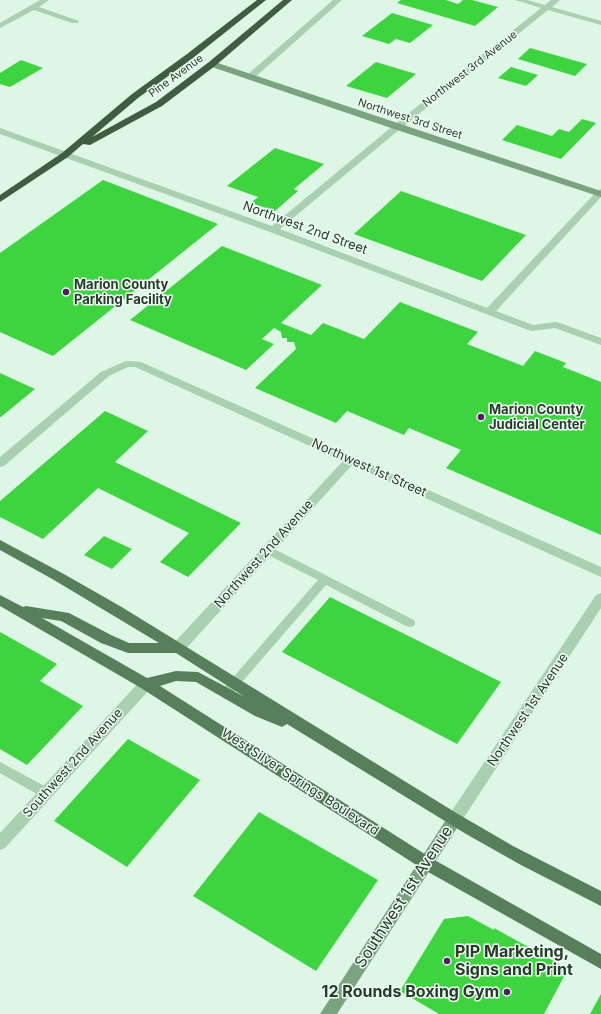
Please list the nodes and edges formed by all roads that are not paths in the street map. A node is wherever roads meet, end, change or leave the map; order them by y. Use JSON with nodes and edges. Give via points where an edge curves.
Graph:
{"nodes":[{"id":1,"x":45,"y":0,"type":"edge"},
{"id":2,"x":262,"y":0,"type":"edge"},
{"id":3,"x":288,"y":0,"type":"edge"},
{"id":4,"x":338,"y":0,"type":"edge"},
{"id":5,"x":519,"y":0,"type":"edge"},
{"id":6,"x":556,"y":0,"type":"edge"},
{"id":7,"x":33,"y":7,"type":"junction"},
{"id":8,"x":547,"y":8,"type":"junction"},
{"id":9,"x":75,"y":21,"type":"dead end"},
{"id":10,"x":601,"y":23,"type":"edge"},
{"id":11,"x":0,"y":25,"type":"edge"},
{"id":12,"x":212,"y":64,"type":"junction"},
{"id":13,"x":250,"y":77,"type":"junction"},
{"id":14,"x":397,"y":127,"type":"junction"},
{"id":15,"x":0,"y":131,"type":"edge"},
{"id":16,"x":65,"y":155,"type":"junction"},
{"id":17,"x":600,"y":193,"type":"edge"},
{"id":18,"x":0,"y":199,"type":"edge"},
{"id":19,"x":273,"y":230,"type":"junction"},
{"id":20,"x":489,"y":312,"type":"junction"},
{"id":21,"x":601,"y":342,"type":"edge"},
{"id":22,"x":350,"y":460,"type":"junction"},
{"id":23,"x":0,"y":463,"type":"edge"},
{"id":24,"x":0,"y":544,"type":"edge"},
{"id":25,"x":268,"y":550,"type":"junction"},
{"id":26,"x":601,"y":572,"type":"edge"},
{"id":27,"x":325,"y":579,"type":"junction"},
{"id":28,"x":601,"y":598,"type":"edge"},
{"id":29,"x":0,"y":600,"type":"edge"},
{"id":30,"x":19,"y":610,"type":"junction"},
{"id":31,"x":410,"y":623,"type":"dead end"},
{"id":32,"x":178,"y":648,"type":"junction"},
{"id":33,"x":146,"y":684,"type":"junction"},
{"id":34,"x":230,"y":688,"type":"junction"},
{"id":35,"x":0,"y":767,"type":"edge"},
{"id":36,"x":46,"y":793,"type":"junction"},
{"id":37,"x":454,"y":820,"type":"junction"},
{"id":38,"x":0,"y":843,"type":"edge"},
{"id":39,"x":426,"y":863,"type":"junction"},
{"id":40,"x":601,"y":899,"type":"edge"},
{"id":41,"x":601,"y":962,"type":"edge"},
{"id":42,"x":328,"y":1014,"type":"edge"}],
"edges":[{"from":1,"to":7,"type":"street"},
{"from":2,"to":16,"type":"highway","name":"Pine Avenue","via":[[135,96]]},
{"from":3,"to":12,"type":"highway","name":"Pine Avenue"},
{"from":4,"to":13,"type":"street"},
{"from":5,"to":8,"type":"street"},
{"from":6,"to":8,"type":"street","name":"Northwest 3rd Avenue"},
{"from":7,"to":9,"type":"street"},
{"from":7,"to":11,"type":"street"},
{"from":8,"to":10,"type":"street"},
{"from":8,"to":14,"type":"street","name":"Northwest 3rd Avenue"},
{"from":12,"to":13,"type":"street","name":"Northwest 3rd Street"},
{"from":12,"to":16,"type":"highway","name":"Pine Avenue","via":[[159,104]]},
{"from":13,"to":14,"type":"street","name":"Northwest 3rd Street"},
{"from":14,"to":17,"type":"street","name":"Northwest 3rd Street"},
{"from":14,"to":19,"type":"street","name":"Northwest 3rd Avenue"},
{"from":15,"to":16,"type":"street","name":"Northwest 2nd Street"},
{"from":16,"to":18,"type":"highway","name":"Pine Avenue"},
{"from":16,"to":19,"type":"street","name":"Northwest 2nd Street"},
{"from":17,"to":20,"type":"street"},
{"from":19,"to":20,"type":"street","name":"Northwest 2nd Street"},
{"from":20,"to":21,"type":"street","name":"Northwest 2nd Street","via":[[532,328],[556,325]]},
{"from":22,"to":23,"type":"street","name":"Northwest 1st Street","via":[[138,364],[126,364],[105,374]]},
{"from":22,"to":25,"type":"street","name":"Northwest 2nd Avenue"},
{"from":22,"to":26,"type":"street","name":"Northwest 1st Street"},
{"from":24,"to":32,"type":"main road"},
{"from":25,"to":27,"type":"lane"},
{"from":25,"to":32,"type":"street","name":"Northwest 2nd Avenue"},
{"from":27,"to":31,"type":"lane"},
{"from":27,"to":34,"type":"lane"},
{"from":28,"to":37,"type":"street","name":"Northwest 1st Avenue"},
{"from":29,"to":30,"type":"main road","name":"West Silver Springs Boulevard"},
{"from":30,"to":32,"type":"main road","via":[[64,616],[128,648]]},
{"from":30,"to":33,"type":"main road","name":"West Silver Springs Boulevard"},
{"from":32,"to":34,"type":"main road"},
{"from":33,"to":34,"type":"main road","via":[[176,676],[198,676]]},
{"from":33,"to":36,"type":"street","name":"Southwest 2nd Avenue"},
{"from":33,"to":39,"type":"main road","name":"West Silver Springs Boulevard"},
{"from":34,"to":37,"type":"main road","via":[[308,731]]},
{"from":35,"to":36,"type":"lane"},
{"from":36,"to":38,"type":"street","name":"Southwest 2nd Avenue"},
{"from":37,"to":39,"type":"street","name":"Southwest 1st Avenue"},
{"from":37,"to":40,"type":"main road"},
{"from":39,"to":41,"type":"main road","name":"West Silver Springs Boulevard"},
{"from":39,"to":42,"type":"street","name":"Southwest 1st Avenue"}]}
